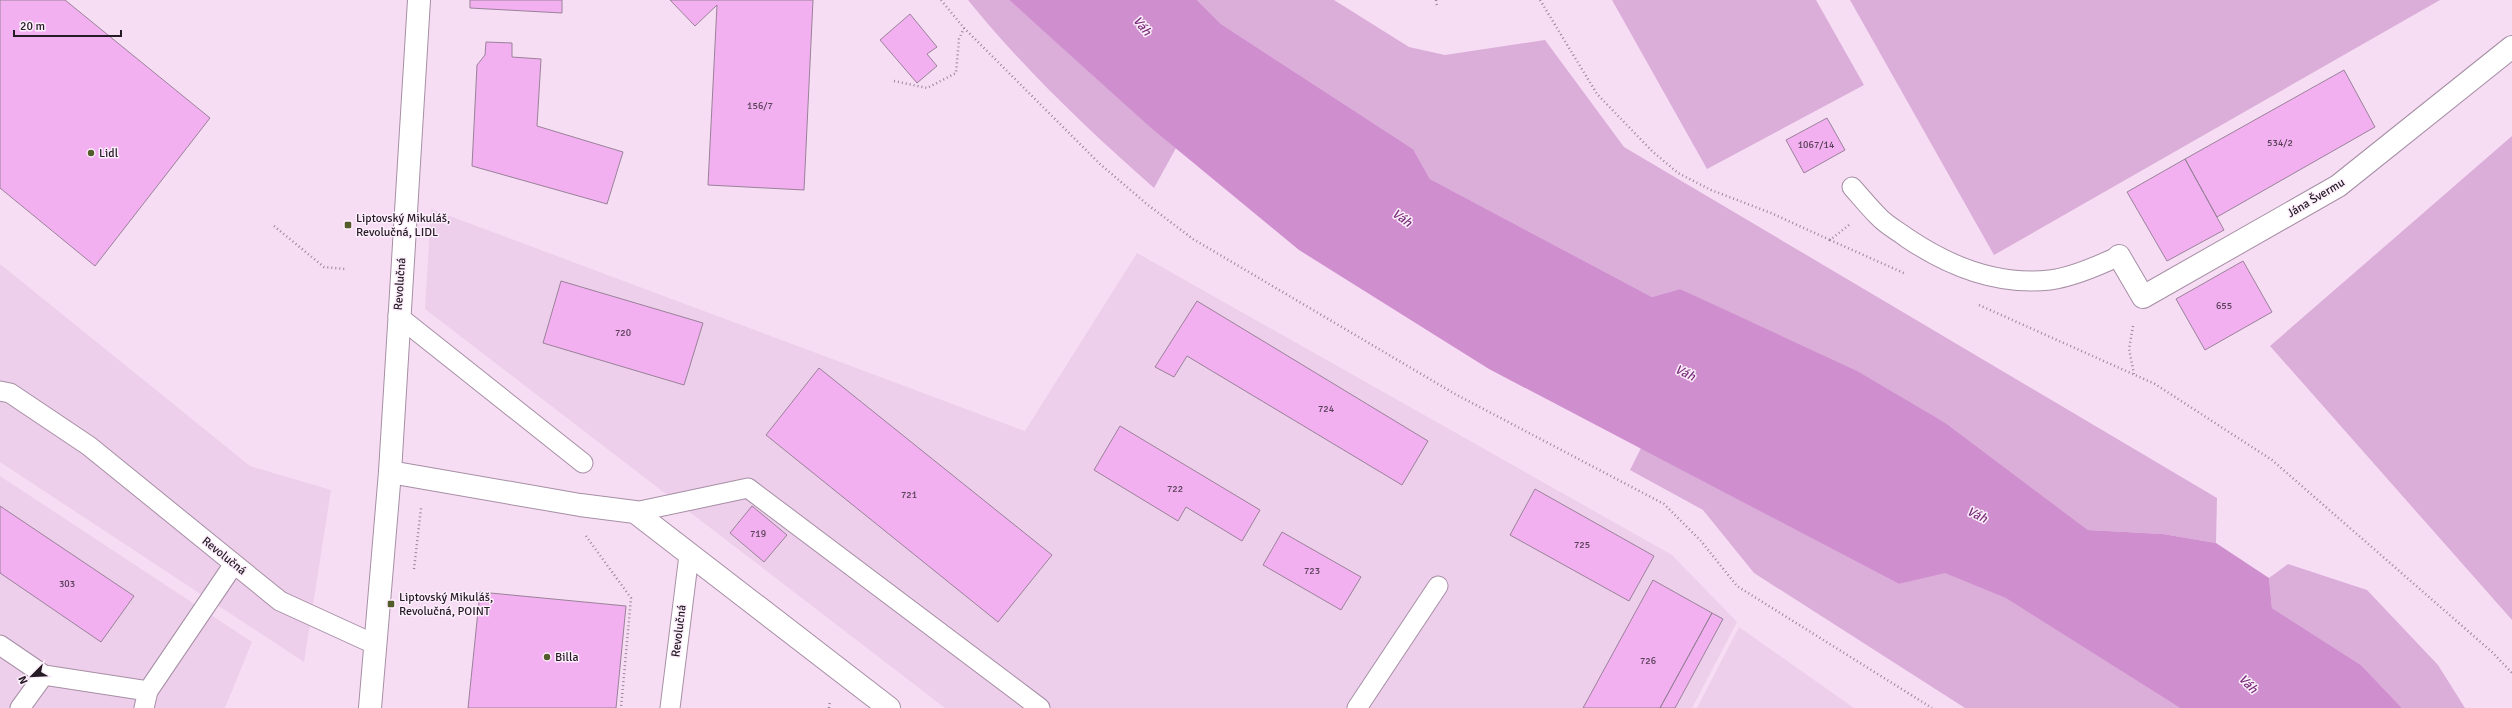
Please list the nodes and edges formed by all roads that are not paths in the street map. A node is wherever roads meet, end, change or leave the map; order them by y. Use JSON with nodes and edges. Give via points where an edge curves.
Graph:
{"nodes":[{"id":1,"x":419,"y":0,"type":"edge"},
{"id":2,"x":2512,"y":47,"type":"edge"},
{"id":3,"x":1852,"y":186,"type":"dead end"},
{"id":4,"x":2119,"y":256,"type":"joint"},
{"id":5,"x":398,"y":316,"type":"junction"},
{"id":6,"x":0,"y":391,"type":"edge"},
{"id":7,"x":583,"y":463,"type":"dead end"},
{"id":8,"x":390,"y":472,"type":"junction"},
{"id":9,"x":635,"y":512,"type":"junction"},
{"id":10,"x":689,"y":555,"type":"junction"},
{"id":11,"x":234,"y":564,"type":"junction"},
{"id":12,"x":1438,"y":586,"type":"dead end"},
{"id":13,"x":374,"y":644,"type":"junction"},
{"id":14,"x":0,"y":645,"type":"edge"},
{"id":15,"x":44,"y":675,"type":"junction"},
{"id":16,"x":146,"y":700,"type":"edge"},
{"id":17,"x":20,"y":708,"type":"edge"},
{"id":18,"x":370,"y":708,"type":"edge"},
{"id":19,"x":670,"y":708,"type":"edge"},
{"id":20,"x":889,"y":708,"type":"edge"},
{"id":21,"x":1040,"y":708,"type":"edge"},
{"id":22,"x":1357,"y":708,"type":"edge"}],
"edges":[{"from":1,"to":5,"type":"street","name":"Revolučná"},
{"from":2,"to":4,"type":"street","name":"Jána Švermu","via":[[2338,186],[2143,297]]},
{"from":3,"to":4,"type":"lane","via":[[1870,208],[1890,226],[1945,261],[1964,269],[2009,280],[2052,280],[2098,266]]},
{"from":5,"to":7,"type":"lane"},
{"from":5,"to":8,"type":"street","name":"Revolučná"},
{"from":6,"to":11,"type":"lane","name":"Revolučná","via":[[10,393],[89,446]]},
{"from":8,"to":9,"type":"street"},
{"from":8,"to":13,"type":"street","name":"Revolučná"},
{"from":9,"to":10,"type":"street"},
{"from":9,"to":21,"type":"lane","via":[[748,488]]},
{"from":10,"to":19,"type":"lane","name":"Revolučná"},
{"from":10,"to":20,"type":"street"},
{"from":11,"to":13,"type":"lane","name":"Revolučná","via":[[280,601]]},
{"from":11,"to":16,"type":"lane"},
{"from":12,"to":22,"type":"lane"},
{"from":13,"to":18,"type":"street","name":"Revolučná"},
{"from":14,"to":15,"type":"lane"},
{"from":15,"to":16,"type":"lane"},
{"from":15,"to":17,"type":"lane"}]}
